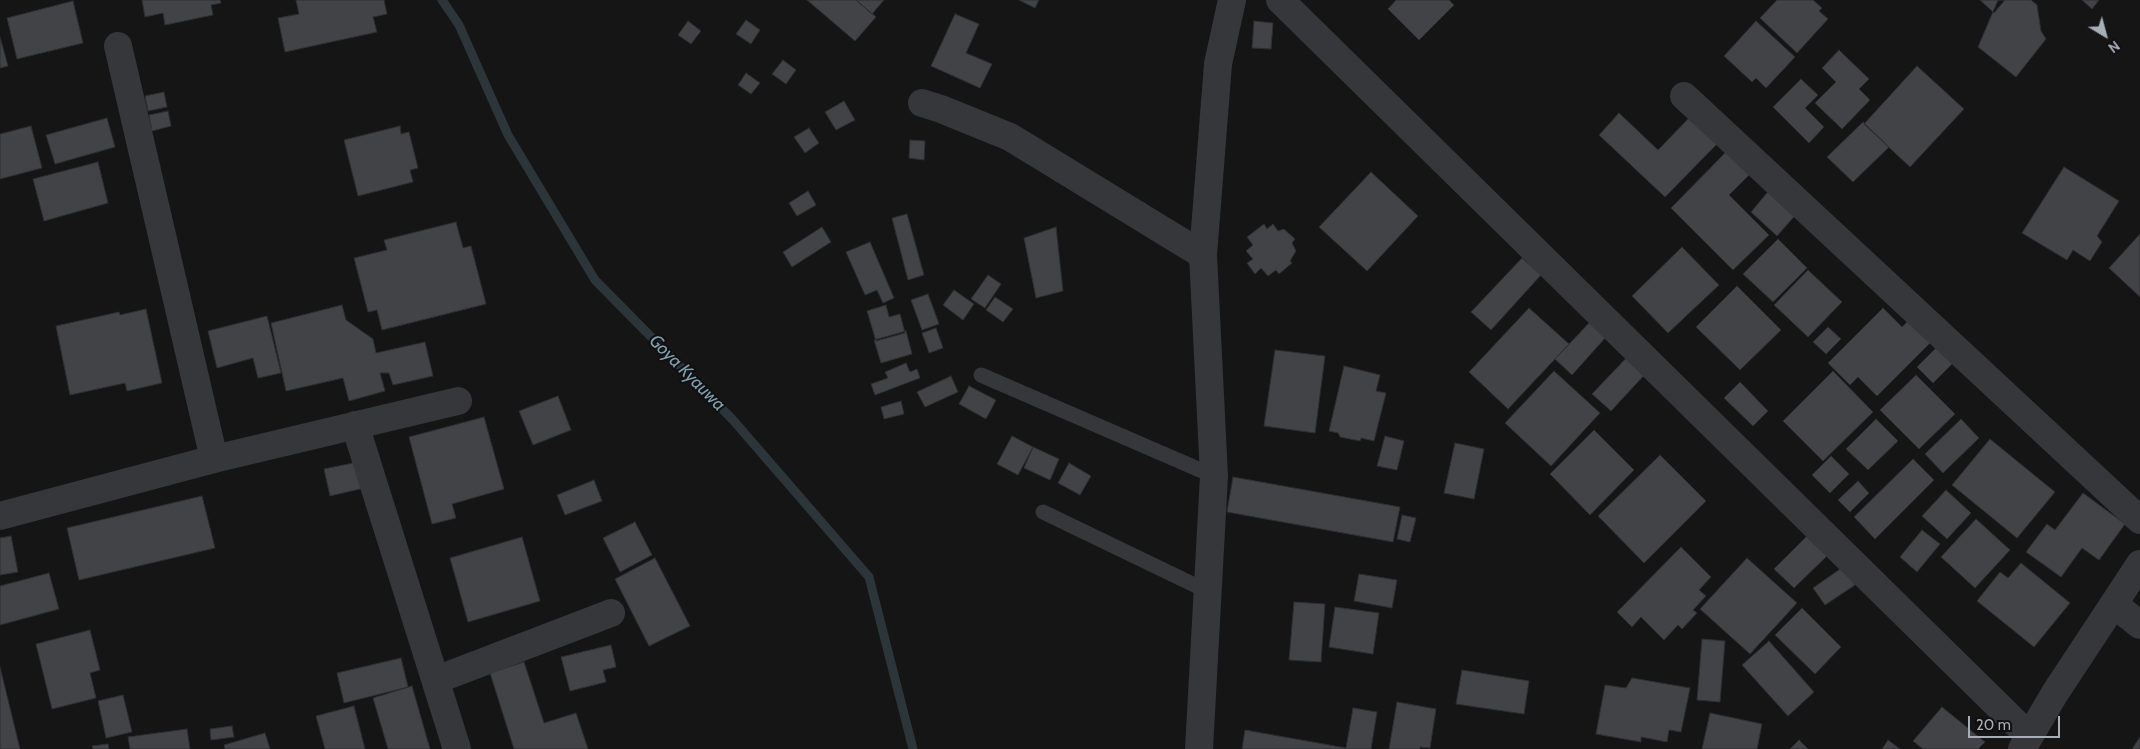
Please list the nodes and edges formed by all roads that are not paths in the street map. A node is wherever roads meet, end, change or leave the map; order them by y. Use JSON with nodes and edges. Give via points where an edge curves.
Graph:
{"nodes":[{"id":1,"x":1232,"y":0,"type":"edge"},
{"id":2,"x":1280,"y":0,"type":"edge"},
{"id":3,"x":118,"y":46,"type":"dead end"},
{"id":4,"x":1684,"y":96,"type":"dead end"},
{"id":5,"x":922,"y":103,"type":"dead end"},
{"id":6,"x":1203,"y":255,"type":"junction"},
{"id":7,"x":981,"y":375,"type":"dead end"},
{"id":8,"x":458,"y":401,"type":"dead end"},
{"id":9,"x":355,"y":425,"type":"junction"},
{"id":10,"x":214,"y":459,"type":"junction"},
{"id":11,"x":1214,"y":476,"type":"junction"},
{"id":12,"x":1042,"y":512,"type":"dead end"},
{"id":13,"x":0,"y":516,"type":"edge"},
{"id":14,"x":2140,"y":520,"type":"edge"},
{"id":15,"x":2140,"y":564,"type":"edge"},
{"id":16,"x":1209,"y":592,"type":"junction"},
{"id":17,"x":2115,"y":605,"type":"junction"},
{"id":18,"x":611,"y":613,"type":"dead end"},
{"id":19,"x":2140,"y":624,"type":"edge"},
{"id":20,"x":436,"y":680,"type":"junction"},
{"id":21,"x":2025,"y":743,"type":"edge"},
{"id":22,"x":458,"y":749,"type":"edge"},
{"id":23,"x":1199,"y":749,"type":"edge"}],
"edges":[{"from":1,"to":6,"type":"street","via":[[1218,64]]},
{"from":2,"to":21,"type":"street"},
{"from":3,"to":10,"type":"street"},
{"from":4,"to":14,"type":"street"},
{"from":5,"to":6,"type":"street","via":[[1010,138]]},
{"from":6,"to":11,"type":"street"},
{"from":7,"to":11,"type":"lane"},
{"from":8,"to":9,"type":"street"},
{"from":9,"to":10,"type":"street"},
{"from":9,"to":20,"type":"street"},
{"from":10,"to":13,"type":"street"},
{"from":11,"to":16,"type":"street"},
{"from":12,"to":16,"type":"lane"},
{"from":15,"to":17,"type":"street"},
{"from":16,"to":23,"type":"street"},
{"from":17,"to":19,"type":"street"},
{"from":17,"to":21,"type":"street"},
{"from":18,"to":20,"type":"street"},
{"from":20,"to":22,"type":"street"}]}
